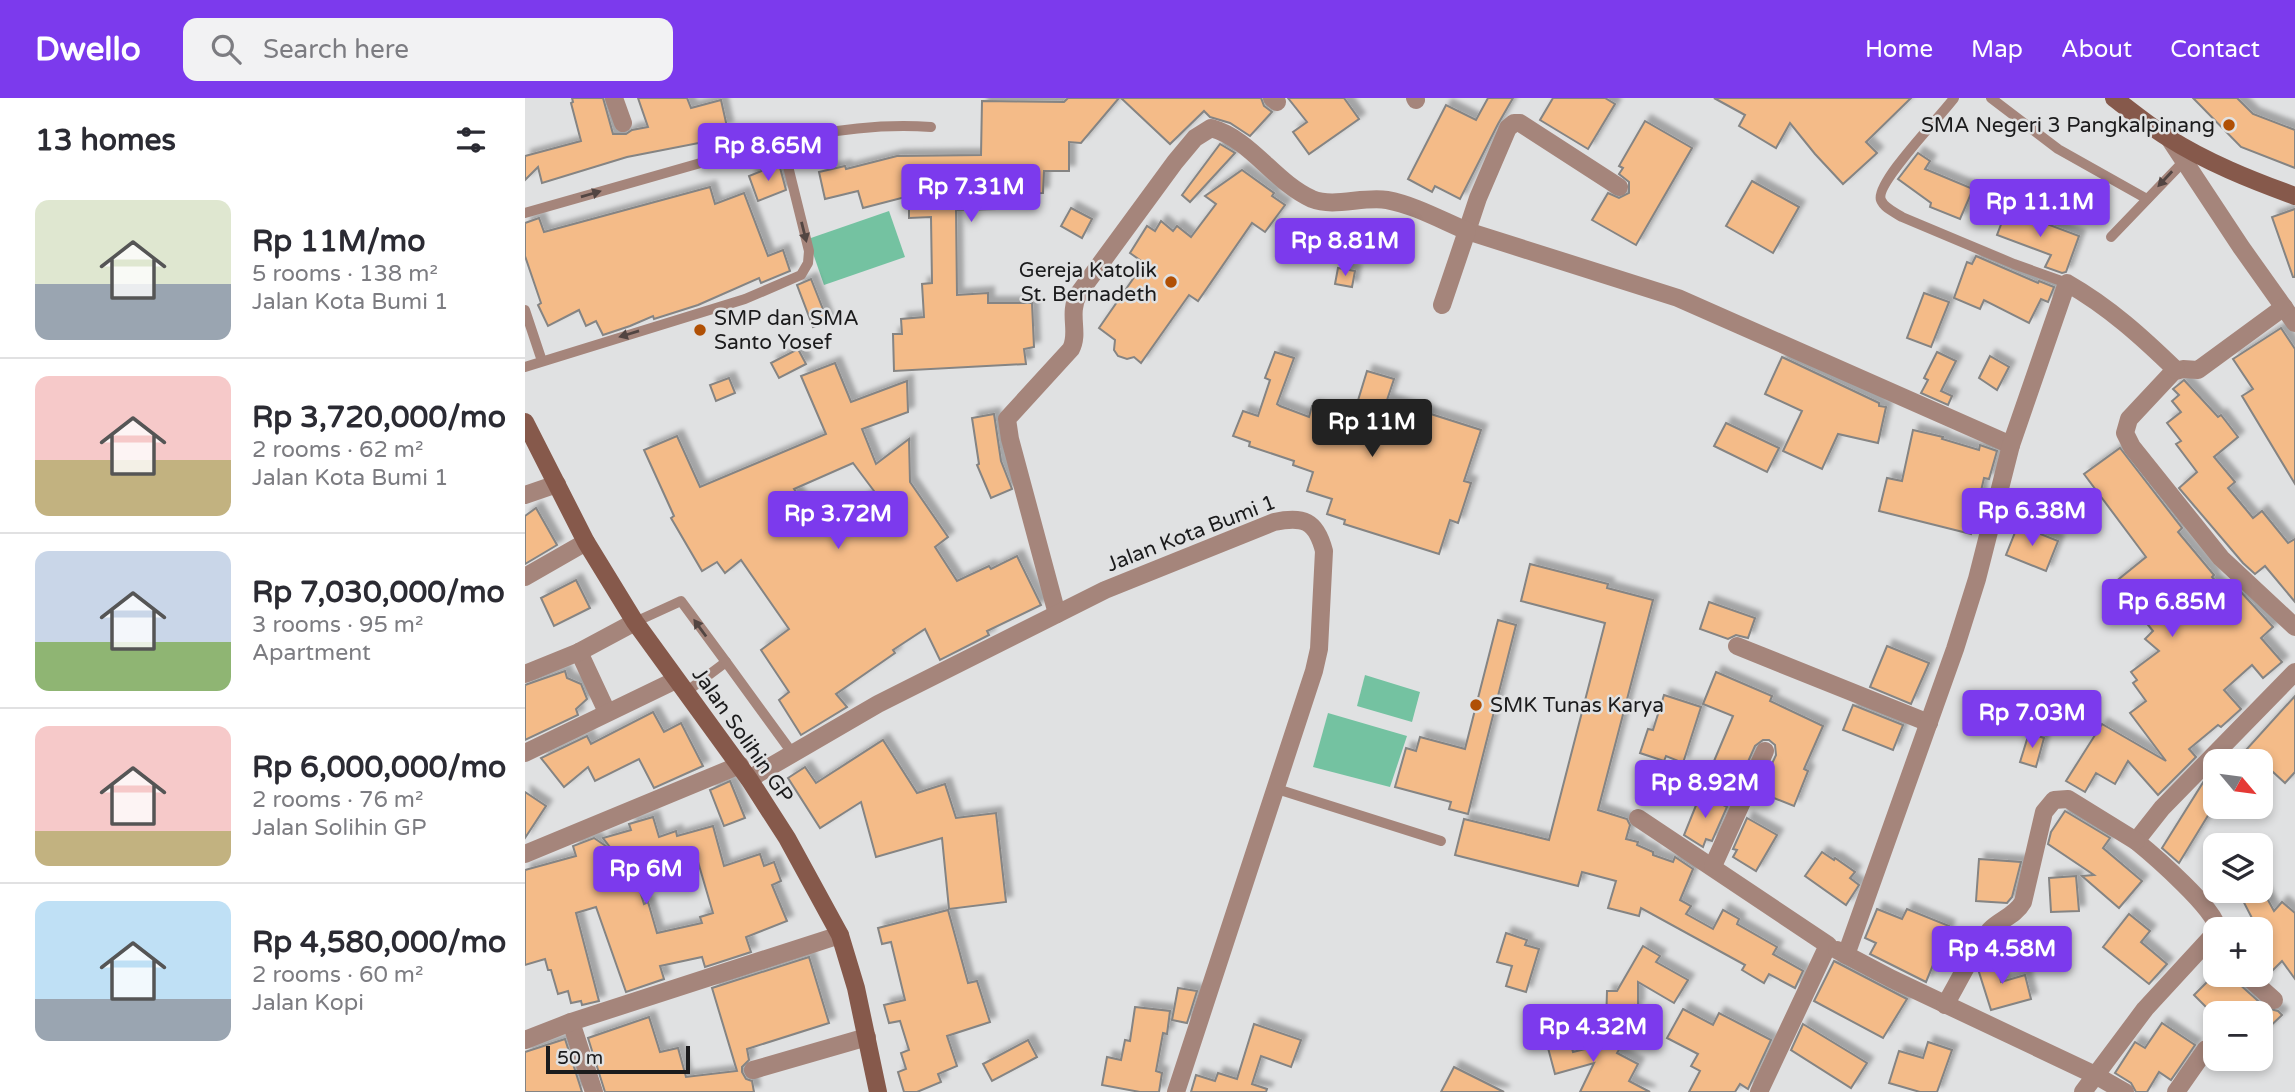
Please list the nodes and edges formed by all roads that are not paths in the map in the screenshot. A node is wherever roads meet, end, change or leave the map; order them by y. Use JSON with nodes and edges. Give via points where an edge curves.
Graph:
{"nodes":[{"id":1,"x":614,"y":98,"type":"edge"},
{"id":2,"x":1954,"y":98,"type":"edge"},
{"id":3,"x":1991,"y":98,"type":"edge"},
{"id":4,"x":2114,"y":98,"type":"edge"},
{"id":5,"x":623,"y":123,"type":"dead end"},
{"id":6,"x":931,"y":127,"type":"dead end"},
{"id":7,"x":2169,"y":138,"type":"junction"},
{"id":8,"x":782,"y":142,"type":"junction"},
{"id":9,"x":2184,"y":161,"type":"junction"},
{"id":10,"x":1619,"y":187,"type":"dead end"},
{"id":11,"x":2295,"y":196,"type":"edge"},
{"id":12,"x":2147,"y":199,"type":"junction"},
{"id":13,"x":525,"y":213,"type":"edge"},
{"id":14,"x":1467,"y":230,"type":"junction"},
{"id":15,"x":2111,"y":237,"type":"dead end"},
{"id":16,"x":2067,"y":283,"type":"junction"},
{"id":17,"x":1442,"y":305,"type":"dead end"},
{"id":18,"x":2284,"y":307,"type":"junction"},
{"id":19,"x":525,"y":310,"type":"edge"},
{"id":20,"x":2295,"y":323,"type":"edge"},
{"id":21,"x":543,"y":361,"type":"junction"},
{"id":22,"x":525,"y":367,"type":"edge"},
{"id":23,"x":2176,"y":370,"type":"junction"},
{"id":24,"x":525,"y":422,"type":"edge"},
{"id":25,"x":2011,"y":445,"type":"junction"},
{"id":26,"x":557,"y":484,"type":"junction"},
{"id":27,"x":525,"y":495,"type":"edge"},
{"id":28,"x":586,"y":542,"type":"junction"},
{"id":29,"x":525,"y":577,"type":"edge"},
{"id":30,"x":1058,"y":614,"type":"junction"},
{"id":31,"x":635,"y":622,"type":"junction"},
{"id":32,"x":2295,"y":627,"type":"edge"},
{"id":33,"x":1737,"y":646,"type":"dead end"},
{"id":34,"x":579,"y":652,"type":"junction"},
{"id":35,"x":726,"y":662,"type":"junction"},
{"id":36,"x":2295,"y":672,"type":"edge"},
{"id":37,"x":525,"y":674,"type":"edge"},
{"id":38,"x":681,"y":686,"type":"junction"},
{"id":39,"x":607,"y":712,"type":"junction"},
{"id":40,"x":1929,"y":723,"type":"junction"},
{"id":41,"x":1765,"y":751,"type":"dead end"},
{"id":42,"x":525,"y":753,"type":"edge"},
{"id":43,"x":793,"y":754,"type":"junction"},
{"id":44,"x":745,"y":772,"type":"junction"},
{"id":45,"x":1277,"y":789,"type":"junction"},
{"id":46,"x":1638,"y":818,"type":"dead end"},
{"id":47,"x":1441,"y":841,"type":"dead end"},
{"id":48,"x":2136,"y":841,"type":"junction"},
{"id":49,"x":525,"y":854,"type":"edge"},
{"id":50,"x":1713,"y":866,"type":"junction"},
{"id":51,"x":2213,"y":917,"type":"edge"},
{"id":52,"x":840,"y":934,"type":"junction"},
{"id":53,"x":1828,"y":945,"type":"junction"},
{"id":54,"x":2203,"y":949,"type":"edge"},
{"id":55,"x":1846,"y":954,"type":"junction"},
{"id":56,"x":2259,"y":987,"type":"edge"},
{"id":57,"x":2274,"y":1000,"type":"dead end"},
{"id":58,"x":1945,"y":1005,"type":"junction"},
{"id":59,"x":571,"y":1023,"type":"junction"},
{"id":60,"x":867,"y":1037,"type":"junction"},
{"id":61,"x":525,"y":1040,"type":"edge"},
{"id":62,"x":2203,"y":1053,"type":"edge"},
{"id":63,"x":753,"y":1070,"type":"dead end"},
{"id":64,"x":2095,"y":1075,"type":"junction"},
{"id":65,"x":587,"y":1089,"type":"edge"},
{"id":66,"x":878,"y":1092,"type":"edge"},
{"id":67,"x":1176,"y":1092,"type":"edge"},
{"id":68,"x":1759,"y":1092,"type":"edge"},
{"id":69,"x":2083,"y":1092,"type":"edge"},
{"id":70,"x":2125,"y":1092,"type":"edge"},
{"id":71,"x":2176,"y":1092,"type":"edge"}],
"edges":[{"from":1,"to":5,"type":"street"},
{"from":2,"to":16,"type":"lane","via":[[1887,178],[1881,200],[1902,217]]},
{"from":3,"to":12,"type":"lane","via":[[2058,149]]},
{"from":4,"to":7,"type":"main road"},
{"from":6,"to":8,"type":"lane","via":[[867,126]]},
{"from":7,"to":9,"type":"street"},
{"from":7,"to":11,"type":"main road","via":[[2226,169]]},
{"from":13,"to":8,"type":"lane","one_way":true},
{"from":8,"to":21,"type":"lane","one_way":true,"via":[[809,251],[801,275],[745,299]]},
{"from":9,"to":12,"type":"lane","one_way":true},
{"from":9,"to":18,"type":"street"},
{"from":10,"to":14,"type":"street","via":[[1514,123]]},
{"from":12,"to":15,"type":"lane"},
{"from":14,"to":17,"type":"street"},
{"from":14,"to":25,"type":"street","via":[[1678,298]]},
{"from":14,"to":30,"type":"street","via":[[1386,200],[1313,200],[1226,132],[1211,128],[1195,138],[1079,293],[1073,307],[1071,349],[1007,419]]},
{"from":16,"to":23,"type":"street","via":[[2133,328]]},
{"from":16,"to":25,"type":"street"},
{"from":18,"to":20,"type":"street"},
{"from":18,"to":23,"type":"street","via":[[2198,370]]},
{"from":19,"to":21,"type":"lane"},
{"from":21,"to":22,"type":"lane"},
{"from":23,"to":32,"type":"street","via":[[2129,419],[2127,440],[2221,558]]},
{"from":24,"to":26,"type":"main road","name":"Jalan Solihin GP"},
{"from":25,"to":40,"type":"street","via":[[1977,579]]},
{"from":26,"to":27,"type":"street"},
{"from":26,"to":28,"type":"main road","name":"Jalan Solihin GP"},
{"from":28,"to":29,"type":"street"},
{"from":28,"to":31,"type":"main road","name":"Jalan Solihin GP"},
{"from":30,"to":43,"type":"street","name":"Jalan Kota Bumi 1","via":[[878,704]]},
{"from":30,"to":45,"type":"street","name":"Jalan Kota Bumi 1","via":[[1105,590],[1274,522],[1293,518],[1314,528],[1324,551],[1319,649]]},
{"from":31,"to":34,"type":"street"},
{"from":35,"to":31,"type":"lane","one_way":true,"via":[[681,601]]},
{"from":31,"to":38,"type":"main road","name":"Jalan Solihin GP"},
{"from":33,"to":40,"type":"street"},
{"from":34,"to":37,"type":"street"},
{"from":34,"to":39,"type":"street"},
{"from":35,"to":38,"type":"lane"},
{"from":35,"to":43,"type":"lane"},
{"from":36,"to":48,"type":"street"},
{"from":38,"to":39,"type":"street"},
{"from":38,"to":44,"type":"main road","name":"Jalan Solihin GP"},
{"from":39,"to":42,"type":"street"},
{"from":40,"to":55,"type":"street"},
{"from":41,"to":50,"type":"street"},
{"from":43,"to":44,"type":"street","name":"Jalan Kota Bumi 1"},
{"from":44,"to":49,"type":"street","name":"Jalan Kota Bumi 1"},
{"from":44,"to":52,"type":"main road","name":"Jalan Solihin GP"},
{"from":45,"to":47,"type":"lane"},
{"from":45,"to":67,"type":"street","name":"Jalan Kota Bumi 1"},
{"from":46,"to":50,"type":"street"},
{"from":48,"to":51,"type":"street"},
{"from":48,"to":58,"type":"street","via":[[2068,799],[2054,800],[2044,812],[2023,902],[1987,935]]},
{"from":50,"to":53,"type":"street"},
{"from":52,"to":59,"type":"street"},
{"from":52,"to":60,"type":"main road","name":"Jalan Solihin GP"},
{"from":53,"to":55,"type":"street"},
{"from":53,"to":68,"type":"street"},
{"from":54,"to":64,"type":"street","via":[[2145,1009]]},
{"from":55,"to":58,"type":"street"},
{"from":56,"to":57,"type":"street"},
{"from":58,"to":64,"type":"street"},
{"from":59,"to":61,"type":"street"},
{"from":59,"to":65,"type":"street"},
{"from":60,"to":63,"type":"street"},
{"from":60,"to":66,"type":"main road","name":"Jalan Solihin GP"},
{"from":62,"to":71,"type":"street"},
{"from":64,"to":69,"type":"street"},
{"from":64,"to":70,"type":"street"}]}
